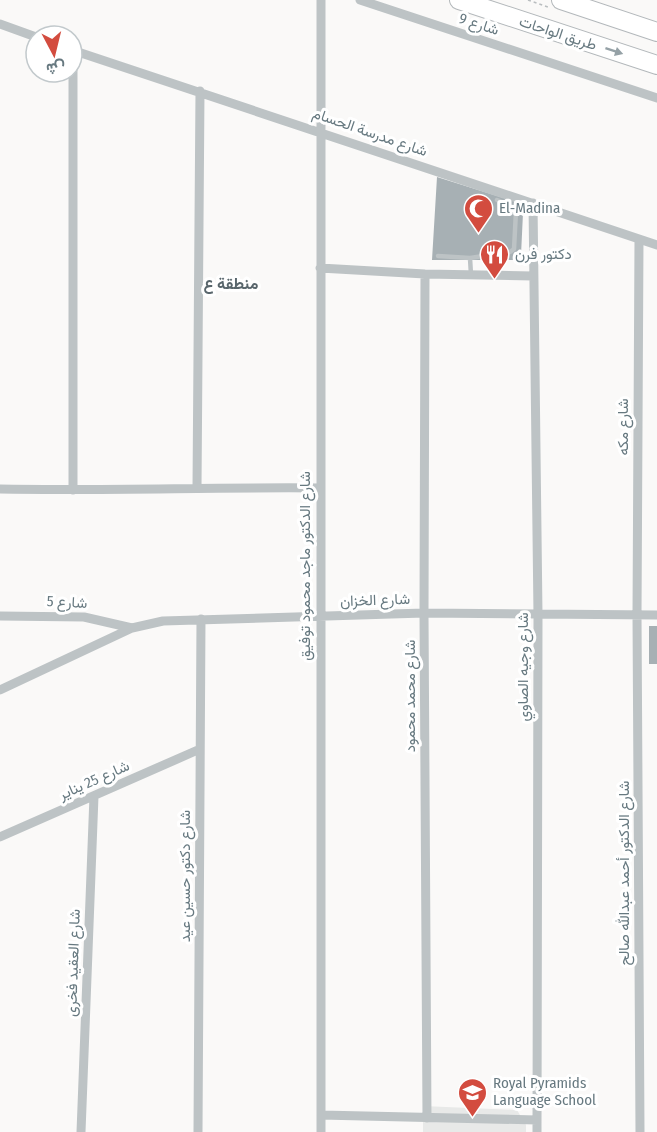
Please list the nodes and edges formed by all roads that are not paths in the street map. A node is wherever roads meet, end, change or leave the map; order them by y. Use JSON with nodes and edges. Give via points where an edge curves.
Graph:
{"nodes":[{"id":1,"x":321,"y":0,"type":"edge"},
{"id":2,"x":360,"y":0,"type":"edge"},
{"id":3,"x":459,"y":0,"type":"edge"},
{"id":4,"x":561,"y":0,"type":"edge"},
{"id":5,"x":0,"y":24,"type":"edge"},
{"id":6,"x":657,"y":32,"type":"edge"},
{"id":7,"x":24,"y":33,"type":"edge"},
{"id":8,"x":84,"y":54,"type":"edge"},
{"id":9,"x":657,"y":65,"type":"edge"},
{"id":10,"x":72,"y":84,"type":"edge"},
{"id":11,"x":200,"y":92,"type":"junction"},
{"id":12,"x":657,"y":98,"type":"edge"},
{"id":13,"x":320,"y":131,"type":"junction"},
{"id":14,"x":497,"y":200,"type":"dead end"},
{"id":15,"x":523,"y":200,"type":"junction"},
{"id":16,"x":533,"y":203,"type":"junction"},
{"id":17,"x":514,"y":209,"type":"junction"},
{"id":18,"x":639,"y":240,"type":"junction"},
{"id":19,"x":657,"y":245,"type":"edge"},
{"id":20,"x":438,"y":256,"type":"dead end"},
{"id":21,"x":470,"y":258,"type":"junction"},
{"id":22,"x":320,"y":268,"type":"junction"},
{"id":23,"x":425,"y":274,"type":"junction"},
{"id":24,"x":471,"y":275,"type":"junction"},
{"id":25,"x":533,"y":276,"type":"junction"},
{"id":26,"x":197,"y":487,"type":"junction"},
{"id":27,"x":0,"y":489,"type":"edge"},
{"id":28,"x":320,"y":489,"type":"junction"},
{"id":29,"x":73,"y":490,"type":"junction"},
{"id":30,"x":424,"y":614,"type":"junction"},
{"id":31,"x":538,"y":615,"type":"junction"},
{"id":32,"x":637,"y":615,"type":"junction"},
{"id":33,"x":657,"y":615,"type":"edge"},
{"id":34,"x":0,"y":616,"type":"edge"},
{"id":35,"x":319,"y":616,"type":"junction"},
{"id":36,"x":201,"y":619,"type":"junction"},
{"id":37,"x":132,"y":628,"type":"junction"},
{"id":38,"x":0,"y":690,"type":"edge"},
{"id":39,"x":200,"y":749,"type":"junction"},
{"id":40,"x":94,"y":796,"type":"junction"},
{"id":41,"x":0,"y":837,"type":"edge"},
{"id":42,"x":321,"y":1115,"type":"junction"},
{"id":43,"x":427,"y":1118,"type":"junction"},
{"id":44,"x":537,"y":1120,"type":"junction"},
{"id":45,"x":81,"y":1132,"type":"edge"},
{"id":46,"x":198,"y":1132,"type":"edge"},
{"id":47,"x":321,"y":1132,"type":"edge"},
{"id":48,"x":537,"y":1132,"type":"edge"},
{"id":49,"x":640,"y":1132,"type":"edge"}],
"edges":[{"from":1,"to":13,"type":"street","name":"شارع الدكتور ماجد محمود توفيق"},
{"from":2,"to":12,"type":"street","name":"شارع 9"},
{"from":3,"to":9,"type":"highway","name":"طريق الواحات","one_way":true},
{"from":4,"to":6,"type":"highway"},
{"from":5,"to":7,"type":"street"},
{"from":8,"to":11,"type":"street","name":"شارع مدرسة الحسام"},
{"from":10,"to":29,"type":"street"},
{"from":11,"to":13,"type":"street","name":"شارع مدرسة الحسام"},
{"from":11,"to":26,"type":"street"},
{"from":13,"to":15,"type":"street","name":"شارع مدرسة الحسام"},
{"from":13,"to":22,"type":"street","name":"شارع الدكتور ماجد محمود توفيق"},
{"from":14,"to":17,"type":"lane"},
{"from":15,"to":16,"type":"street","name":"شارع مدرسة الحسام"},
{"from":15,"to":17,"type":"lane"},
{"from":16,"to":18,"type":"street","name":"شارع مدرسة الحسام"},
{"from":16,"to":25,"type":"street","name":"شارع وجيه الصاوي"},
{"from":17,"to":21,"type":"lane","via":[[514,249]]},
{"from":18,"to":19,"type":"street","name":"شارع مدرسة الحسام"},
{"from":18,"to":32,"type":"street","name":"شارع مكه"},
{"from":20,"to":21,"type":"lane"},
{"from":21,"to":24,"type":"lane"},
{"from":22,"to":23,"type":"street"},
{"from":22,"to":28,"type":"street","name":"شارع الدكتور ماجد محمود توفيق"},
{"from":23,"to":24,"type":"street"},
{"from":23,"to":30,"type":"street","name":"شارع محمد محمود"},
{"from":24,"to":25,"type":"street"},
{"from":25,"to":31,"type":"street","name":"شارع وجيه الصاوي"},
{"from":26,"to":28,"type":"street"},
{"from":26,"to":29,"type":"street"},
{"from":27,"to":29,"type":"street"},
{"from":28,"to":35,"type":"street","name":"شارع الدكتور ماجد محمود توفيق"},
{"from":30,"to":31,"type":"street","name":"شارع الخزان"},
{"from":30,"to":35,"type":"street","name":"شارع الخزان"},
{"from":30,"to":43,"type":"street","name":"شارع محمد محمود"},
{"from":31,"to":32,"type":"street","name":"شارع الخزان"},
{"from":31,"to":44,"type":"street","name":"شارع وجيه الصاوي"},
{"from":32,"to":33,"type":"street","name":"شارع الخزان"},
{"from":32,"to":49,"type":"street","name":"شارع الدكتور أحمد عبدالله صالح"},
{"from":34,"to":37,"type":"street","name":"شارع 5","via":[[84,617]]},
{"from":35,"to":36,"type":"street","name":"شارع الخزان"},
{"from":35,"to":42,"type":"street","name":"شارع الدكتور ماجد محمود توفيق"},
{"from":36,"to":37,"type":"street","name":"شارع الخزان"},
{"from":36,"to":39,"type":"street","name":"شارع دكتور حسين عيد"},
{"from":37,"to":38,"type":"street","name":"شارع الخزان"},
{"from":39,"to":40,"type":"street","name":"شارع 25 يناير"},
{"from":39,"to":46,"type":"street","name":"شارع دكتور حسين عيد"},
{"from":40,"to":41,"type":"street","name":"شارع 25 يناير"},
{"from":40,"to":45,"type":"street","name":"شارع العقيد فخرى"},
{"from":42,"to":43,"type":"street"},
{"from":42,"to":47,"type":"street","name":"شارع الدكتور ماجد محمود توفيق"},
{"from":43,"to":44,"type":"street"},
{"from":44,"to":48,"type":"street","name":"شارع وجيه الصاوي"}]}
